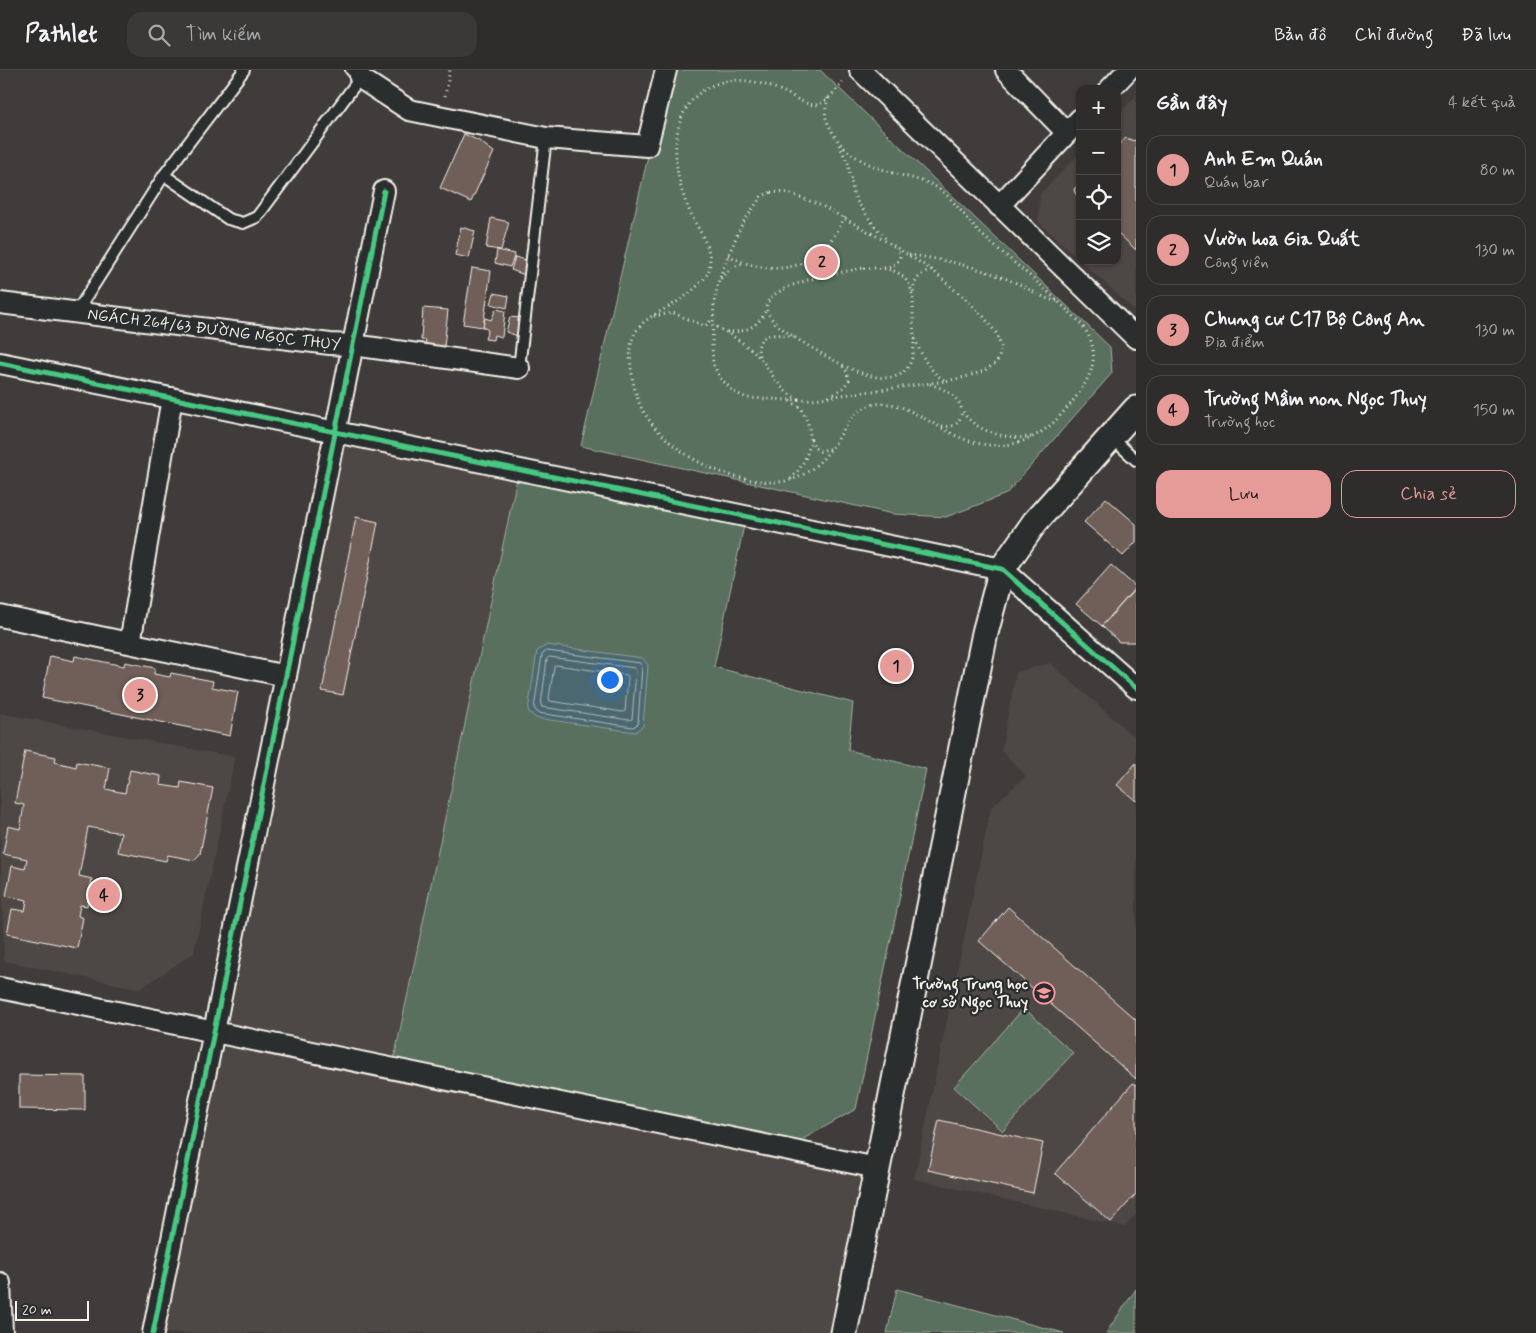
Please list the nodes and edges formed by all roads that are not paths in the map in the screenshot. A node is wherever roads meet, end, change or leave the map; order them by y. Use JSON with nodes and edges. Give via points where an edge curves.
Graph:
{"nodes":[{"id":1,"x":244,"y":70,"type":"edge"},
{"id":2,"x":666,"y":70,"type":"edge"},
{"id":3,"x":860,"y":70,"type":"edge"},
{"id":4,"x":1006,"y":70,"type":"edge"},
{"id":5,"x":1128,"y":70,"type":"edge"},
{"id":6,"x":355,"y":74,"type":"edge"},
{"id":7,"x":1114,"y":85,"type":"edge"},
{"id":8,"x":1073,"y":126,"type":"edge"},
{"id":9,"x":546,"y":138,"type":"junction"},
{"id":10,"x":164,"y":175,"type":"junction"},
{"id":11,"x":384,"y":191,"type":"dead end"},
{"id":12,"x":999,"y":206,"type":"junction"},
{"id":13,"x":0,"y":302,"type":"edge"},
{"id":14,"x":76,"y":313,"type":"junction"},
{"id":15,"x":1136,"y":338,"type":"edge"},
{"id":16,"x":353,"y":345,"type":"junction"},
{"id":17,"x":0,"y":363,"type":"edge"},
{"id":18,"x":519,"y":368,"type":"joint"},
{"id":19,"x":172,"y":398,"type":"junction"},
{"id":20,"x":1136,"y":409,"type":"edge"},
{"id":21,"x":336,"y":432,"type":"junction"},
{"id":22,"x":1111,"y":437,"type":"junction"},
{"id":23,"x":1136,"y":460,"type":"edge"},
{"id":24,"x":1002,"y":568,"type":"junction"},
{"id":25,"x":0,"y":616,"type":"edge"},
{"id":26,"x":130,"y":643,"type":"junction"},
{"id":27,"x":286,"y":676,"type":"junction"},
{"id":28,"x":1136,"y":688,"type":"edge"},
{"id":29,"x":0,"y":988,"type":"edge"},
{"id":30,"x":214,"y":1032,"type":"junction"},
{"id":31,"x":878,"y":1168,"type":"junction"},
{"id":32,"x":0,"y":1283,"type":"edge"},
{"id":33,"x":2,"y":1333,"type":"edge"},
{"id":34,"x":153,"y":1333,"type":"edge"},
{"id":35,"x":844,"y":1333,"type":"edge"}],
"edges":[{"from":1,"to":10,"type":"lane"},
{"from":2,"to":9,"type":"street","via":[[648,146]]},
{"from":3,"to":12,"type":"street"},
{"from":4,"to":8,"type":"street"},
{"from":5,"to":7,"type":"street"},
{"from":6,"to":9,"type":"street","via":[[408,110]]},
{"from":6,"to":10,"type":"lane","via":[[257,217],[243,223],[228,219]]},
{"from":8,"to":12,"type":"street"},
{"from":9,"to":18,"type":"lane"},
{"from":10,"to":14,"type":"lane"},
{"from":11,"to":16,"type":"street"},
{"from":12,"to":15,"type":"street"},
{"from":13,"to":14,"type":"street","name":"NGÁCH 264/63 ĐƯỜNG NGỌC THỤY"},
{"from":14,"to":16,"type":"street","name":"NGÁCH 264/63 ĐƯỜNG NGỌC THỤY"},
{"from":16,"to":18,"type":"street","name":"NGÁCH 264/63 ĐƯỜNG NGỌC THỤY"},
{"from":16,"to":21,"type":"street"},
{"from":17,"to":19,"type":"street"},
{"from":19,"to":21,"type":"street"},
{"from":19,"to":26,"type":"street"},
{"from":20,"to":22,"type":"street"},
{"from":21,"to":24,"type":"street"},
{"from":21,"to":27,"type":"street"},
{"from":22,"to":23,"type":"lane"},
{"from":22,"to":24,"type":"street","via":[[1035,522]]},
{"from":24,"to":28,"type":"street"},
{"from":24,"to":31,"type":"street","via":[[983,642]]},
{"from":25,"to":26,"type":"street"},
{"from":26,"to":27,"type":"street"},
{"from":27,"to":30,"type":"street"},
{"from":29,"to":30,"type":"street"},
{"from":30,"to":31,"type":"street"},
{"from":30,"to":34,"type":"street"},
{"from":31,"to":35,"type":"street"},
{"from":32,"to":33,"type":"street"}]}
